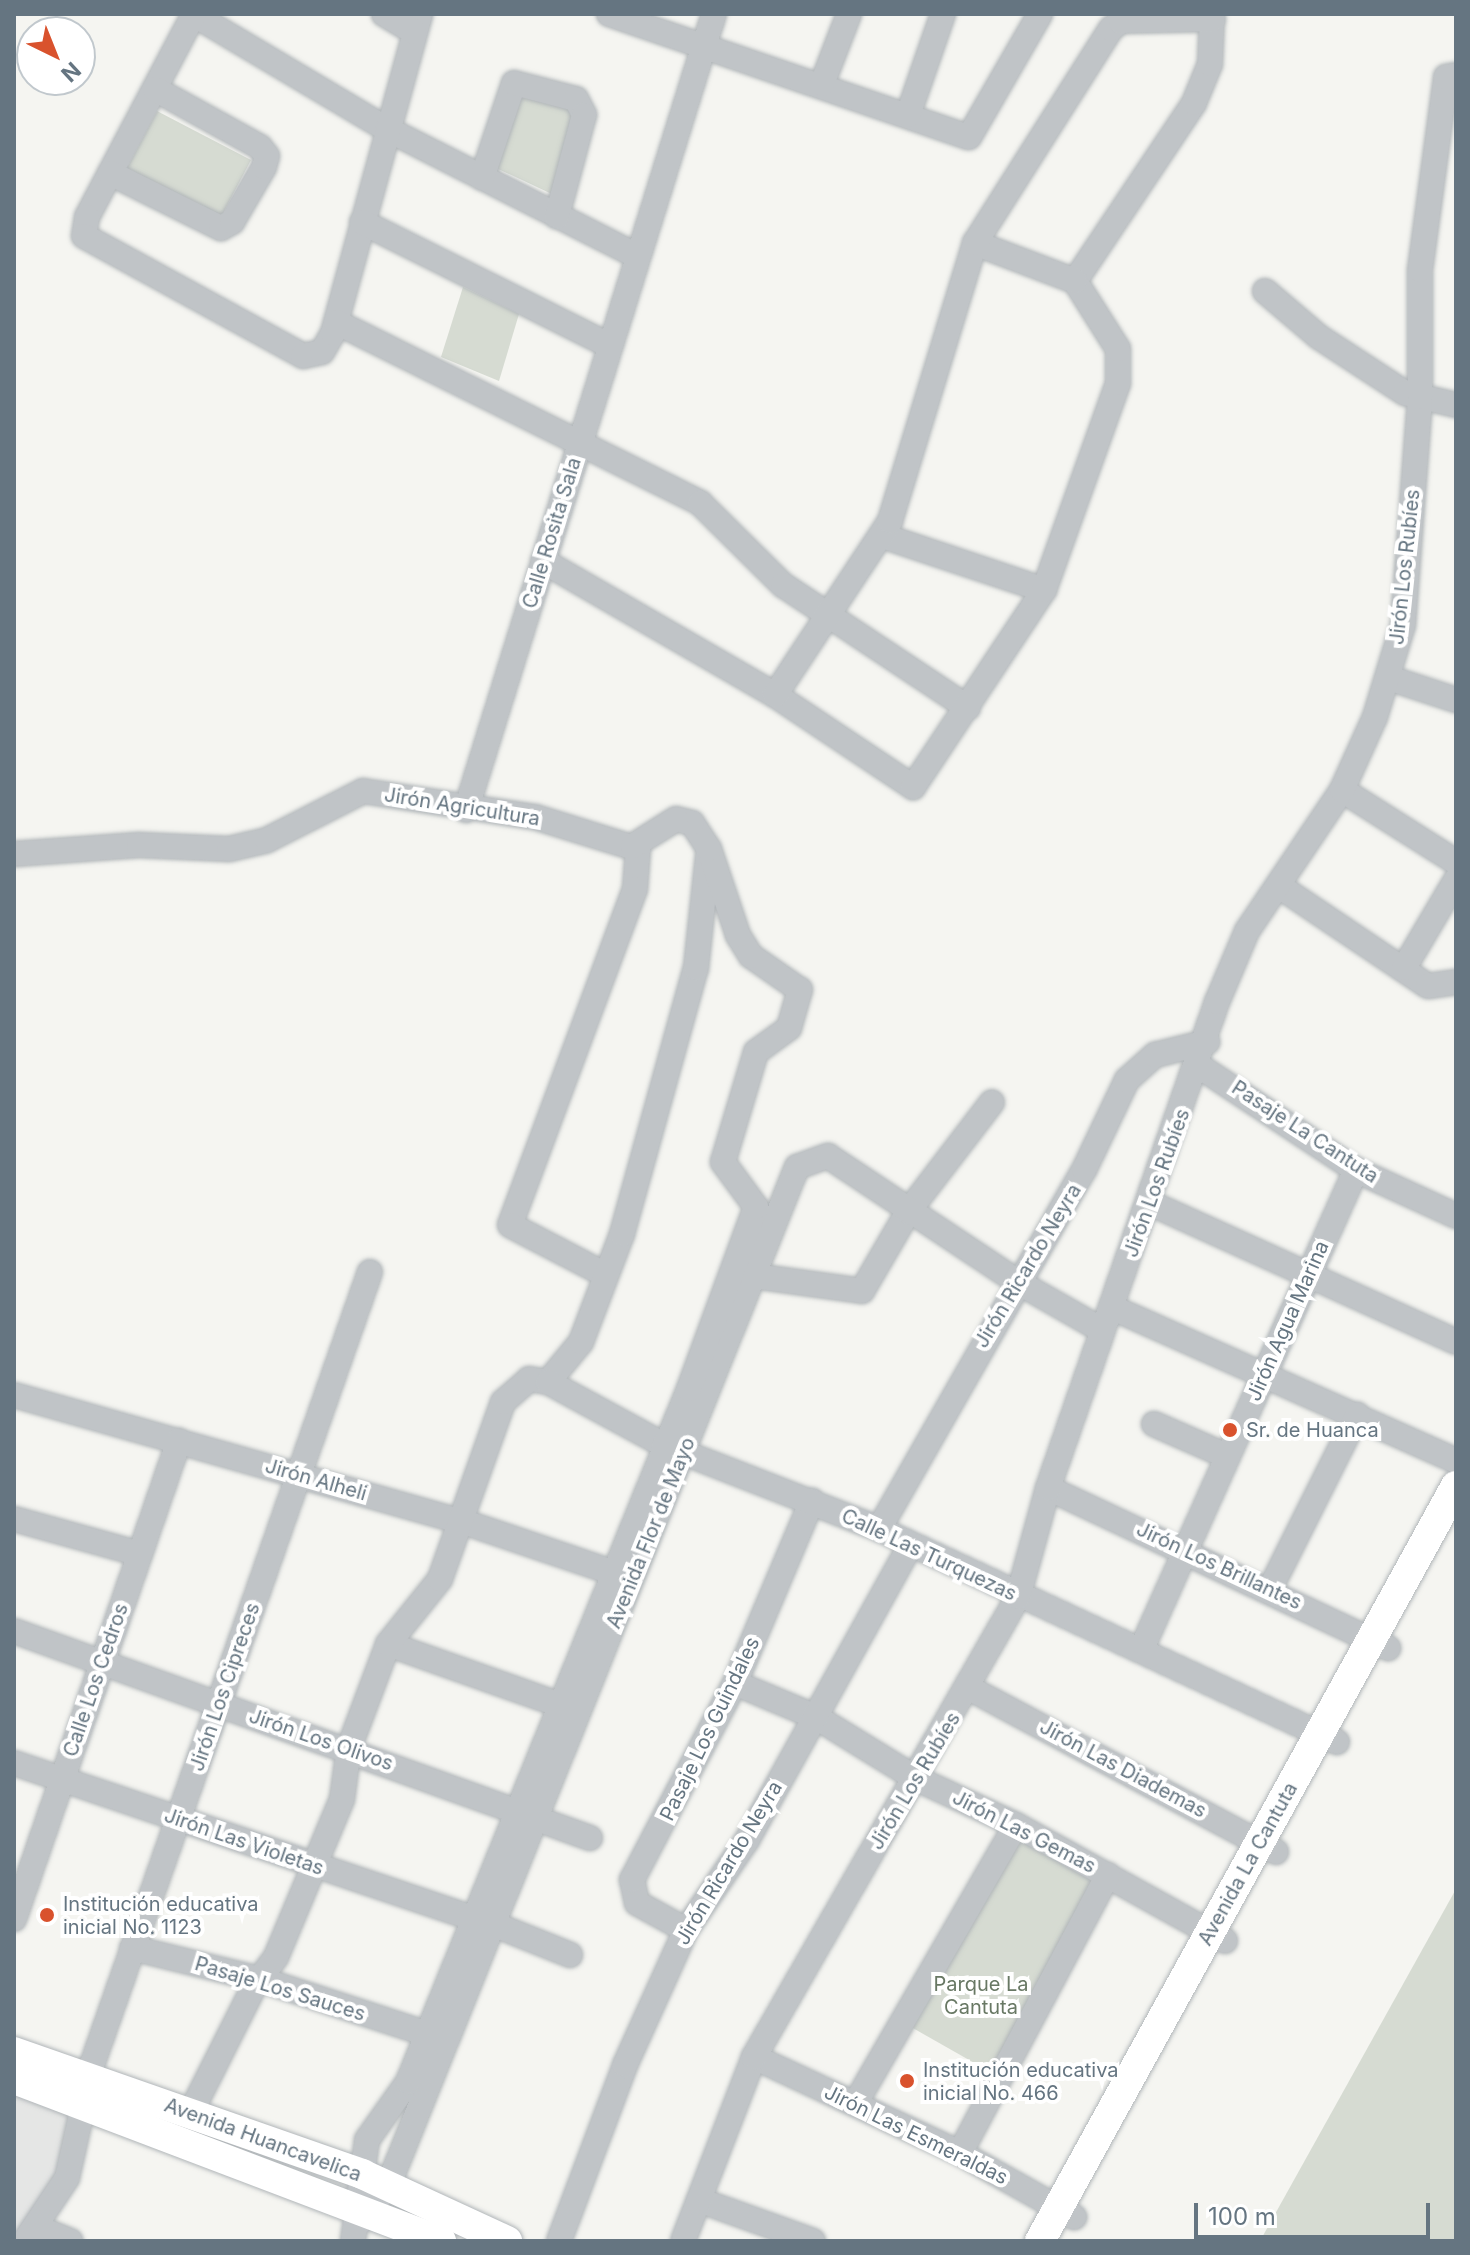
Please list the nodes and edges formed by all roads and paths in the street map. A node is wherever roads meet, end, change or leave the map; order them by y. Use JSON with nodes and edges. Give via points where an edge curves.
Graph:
{"nodes":[{"id":1,"x":193,"y":14,"type":"edge"},
{"id":2,"x":384,"y":14,"type":"edge"},
{"id":3,"x":714,"y":14,"type":"edge"},
{"id":4,"x":849,"y":14,"type":"edge"},
{"id":5,"x":943,"y":14,"type":"edge"},
{"id":6,"x":1040,"y":14,"type":"edge"},
{"id":7,"x":613,"y":15,"type":"edge"},
{"id":8,"x":1212,"y":16,"type":"edge"},
{"id":9,"x":417,"y":23,"type":"edge"},
{"id":10,"x":704,"y":46,"type":"junction"},
{"id":11,"x":1451,"y":76,"type":"edge"},
{"id":12,"x":822,"y":84,"type":"junction"},
{"id":13,"x":155,"y":89,"type":"junction"},
{"id":14,"x":908,"y":115,"type":"junction"},
{"id":15,"x":387,"y":129,"type":"junction"},
{"id":16,"x":110,"y":173,"type":"junction"},
{"id":17,"x":482,"y":178,"type":"junction"},
{"id":18,"x":557,"y":216,"type":"junction"},
{"id":19,"x":362,"y":222,"type":"junction"},
{"id":20,"x":975,"y":243,"type":"junction"},
{"id":21,"x":637,"y":256,"type":"junction"},
{"id":22,"x":1075,"y":281,"type":"junction"},
{"id":23,"x":1265,"y":291,"type":"dead end"},
{"id":24,"x":336,"y":322,"type":"junction"},
{"id":25,"x":609,"y":345,"type":"junction"},
{"id":26,"x":1420,"y":397,"type":"junction"},
{"id":27,"x":1456,"y":405,"type":"edge"},
{"id":28,"x":580,"y":441,"type":"junction"},
{"id":29,"x":883,"y":536,"type":"junction"},
{"id":30,"x":543,"y":561,"type":"junction"},
{"id":31,"x":1044,"y":590,"type":"junction"},
{"id":32,"x":827,"y":618,"type":"junction"},
{"id":33,"x":1389,"y":678,"type":"junction"},
{"id":34,"x":775,"y":695,"type":"junction"},
{"id":35,"x":1456,"y":700,"type":"edge"},
{"id":36,"x":968,"y":708,"type":"junction"},
{"id":37,"x":1342,"y":790,"type":"junction"},
{"id":38,"x":466,"y":810,"type":"junction"},
{"id":39,"x":636,"y":848,"type":"junction"},
{"id":40,"x":709,"y":849,"type":"junction"},
{"id":41,"x":14,"y":854,"type":"edge"},
{"id":42,"x":1456,"y":862,"type":"edge"},
{"id":43,"x":1456,"y":880,"type":"edge"},
{"id":44,"x":1279,"y":886,"type":"junction"},
{"id":45,"x":1404,"y":968,"type":"junction"},
{"id":46,"x":1456,"y":982,"type":"edge"},
{"id":47,"x":1207,"y":1042,"type":"junction"},
{"id":48,"x":1199,"y":1066,"type":"junction"},
{"id":49,"x":992,"y":1102,"type":"dead end"},
{"id":50,"x":1356,"y":1170,"type":"junction"},
{"id":51,"x":1150,"y":1203,"type":"junction"},
{"id":52,"x":908,"y":1212,"type":"junction"},
{"id":53,"x":1456,"y":1216,"type":"edge"},
{"id":54,"x":370,"y":1272,"type":"dead end"},
{"id":55,"x":1309,"y":1272,"type":"junction"},
{"id":56,"x":606,"y":1275,"type":"junction"},
{"id":57,"x":754,"y":1276,"type":"junction"},
{"id":58,"x":1016,"y":1281,"type":"junction"},
{"id":59,"x":1113,"y":1308,"type":"junction"},
{"id":60,"x":1102,"y":1330,"type":"junction"},
{"id":61,"x":1456,"y":1342,"type":"edge"},
{"id":62,"x":1265,"y":1372,"type":"junction"},
{"id":63,"x":548,"y":1382,"type":"junction"},
{"id":64,"x":15,"y":1398,"type":"edge"},
{"id":65,"x":1357,"y":1415,"type":"junction"},
{"id":66,"x":1154,"y":1424,"type":"dead end"},
{"id":67,"x":179,"y":1441,"type":"junction"},
{"id":68,"x":674,"y":1448,"type":"junction"},
{"id":69,"x":1227,"y":1456,"type":"junction"},
{"id":70,"x":1456,"y":1461,"type":"edge"},
{"id":71,"x":296,"y":1475,"type":"junction"},
{"id":72,"x":1456,"y":1486,"type":"edge"},
{"id":73,"x":1048,"y":1488,"type":"junction"},
{"id":74,"x":812,"y":1501,"type":"junction"},
{"id":75,"x":14,"y":1519,"type":"edge"},
{"id":76,"x":464,"y":1522,"type":"junction"},
{"id":77,"x":1456,"y":1528,"type":"edge"},
{"id":78,"x":879,"y":1529,"type":"junction"},
{"id":79,"x":911,"y":1544,"type":"junction"},
{"id":80,"x":1186,"y":1549,"type":"junction"},
{"id":81,"x":140,"y":1554,"type":"junction"},
{"id":82,"x":615,"y":1573,"type":"junction"},
{"id":83,"x":1270,"y":1589,"type":"junction"},
{"id":84,"x":1018,"y":1597,"type":"junction"},
{"id":85,"x":14,"y":1631,"type":"edge"},
{"id":86,"x":1380,"y":1643,"type":"junction"},
{"id":87,"x":388,"y":1644,"type":"junction"},
{"id":88,"x":1142,"y":1648,"type":"junction"},
{"id":89,"x":102,"y":1663,"type":"junction"},
{"id":90,"x":735,"y":1683,"type":"junction"},
{"id":91,"x":969,"y":1688,"type":"junction"},
{"id":92,"x":560,"y":1705,"type":"junction"},
{"id":93,"x":220,"y":1706,"type":"junction"},
{"id":94,"x":816,"y":1717,"type":"junction"},
{"id":95,"x":1328,"y":1737,"type":"junction"},
{"id":96,"x":349,"y":1748,"type":"junction"},
{"id":97,"x":14,"y":1763,"type":"edge"},
{"id":98,"x":915,"y":1778,"type":"junction"},
{"id":99,"x":62,"y":1779,"type":"junction"},
{"id":100,"x":528,"y":1814,"type":"junction"},
{"id":101,"x":179,"y":1820,"type":"junction"},
{"id":102,"x":1016,"y":1825,"type":"junction"},
{"id":103,"x":590,"y":1838,"type":"dead end"},
{"id":104,"x":1269,"y":1847,"type":"junction"},
{"id":105,"x":313,"y":1866,"type":"junction"},
{"id":106,"x":1108,"y":1875,"type":"junction"},
{"id":107,"x":18,"y":1894,"type":"edge"},
{"id":108,"x":14,"y":1919,"type":"edge"},
{"id":109,"x":484,"y":1922,"type":"junction"},
{"id":110,"x":686,"y":1930,"type":"junction"},
{"id":111,"x":1218,"y":1935,"type":"junction"},
{"id":112,"x":132,"y":1948,"type":"junction"},
{"id":113,"x":570,"y":1955,"type":"dead end"},
{"id":114,"x":259,"y":1979,"type":"junction"},
{"id":115,"x":427,"y":2034,"type":"junction"},
{"id":116,"x":14,"y":2052,"type":"edge"},
{"id":117,"x":754,"y":2057,"type":"junction"},
{"id":118,"x":14,"y":2079,"type":"edge"},
{"id":119,"x":87,"y":2090,"type":"junction"},
{"id":120,"x":855,"y":2104,"type":"junction"},
{"id":121,"x":190,"y":2114,"type":"junction"},
{"id":122,"x":960,"y":2153,"type":"junction"},
{"id":123,"x":375,"y":2180,"type":"junction"},
{"id":124,"x":699,"y":2200,"type":"junction"},
{"id":125,"x":361,"y":2222,"type":"edge"},
{"id":126,"x":1065,"y":2222,"type":"edge"},
{"id":127,"x":31,"y":2234,"type":"edge"},
{"id":128,"x":70,"y":2241,"type":"edge"},
{"id":129,"x":441,"y":2241,"type":"edge"},
{"id":130,"x":507,"y":2241,"type":"edge"},
{"id":131,"x":559,"y":2241,"type":"edge"},
{"id":132,"x":683,"y":2241,"type":"edge"},
{"id":133,"x":813,"y":2241,"type":"edge"},
{"id":134,"x":1040,"y":2241,"type":"edge"}],
"edges":[{"from":1,"to":13,"type":"street"},
{"from":1,"to":15,"type":"street"},
{"from":2,"to":9,"type":"street"},
{"from":3,"to":10,"type":"street","name":"Calle Rosita Sala"},
{"from":4,"to":12,"type":"street"},
{"from":5,"to":14,"type":"street"},
{"from":6,"to":14,"type":"street","via":[[969,137]]},
{"from":7,"to":10,"type":"street"},
{"from":8,"to":20,"type":"street","via":[[1121,21],[1111,29]]},
{"from":8,"to":22,"type":"street","via":[[1210,64],[1194,103]]},
{"from":9,"to":15,"type":"street"},
{"from":10,"to":12,"type":"street"},
{"from":10,"to":21,"type":"street","name":"Calle Rosita Sala"},
{"from":11,"to":26,"type":"street","name":"Jirón Los Rubíes","via":[[1420,270]]},
{"from":12,"to":14,"type":"street"},
{"from":13,"to":16,"type":"street"},
{"from":13,"to":16,"type":"street","via":[[260,147],[267,156],[264,167],[232,222],[221,228]]},
{"from":15,"to":17,"type":"street"},
{"from":15,"to":19,"type":"street"},
{"from":16,"to":24,"type":"street","via":[[83,229],[90,245],[303,356],[322,352]]},
{"from":17,"to":18,"type":"street"},
{"from":17,"to":18,"type":"street","via":[[514,83],[523,80],[576,99],[584,115]]},
{"from":18,"to":21,"type":"street"},
{"from":19,"to":24,"type":"street"},
{"from":19,"to":25,"type":"street"},
{"from":20,"to":22,"type":"street"},
{"from":20,"to":29,"type":"street"},
{"from":21,"to":25,"type":"street","name":"Calle Rosita Sala"},
{"from":22,"to":31,"type":"street","via":[[1118,349],[1118,383]]},
{"from":23,"to":26,"type":"street","via":[[1319,337]]},
{"from":24,"to":28,"type":"street"},
{"from":25,"to":28,"type":"street","name":"Calle Rosita Sala"},
{"from":26,"to":27,"type":"street"},
{"from":26,"to":33,"type":"street","name":"Jirón Los Rubíes","via":[[1403,625]]},
{"from":28,"to":30,"type":"street","name":"Calle Rosita Sala"},
{"from":28,"to":32,"type":"street","via":[[700,503],[783,585]]},
{"from":29,"to":31,"type":"street"},
{"from":29,"to":32,"type":"street"},
{"from":30,"to":34,"type":"street"},
{"from":30,"to":38,"type":"street","name":"Calle Rosita Sala"},
{"from":31,"to":36,"type":"street"},
{"from":32,"to":34,"type":"street"},
{"from":32,"to":36,"type":"street"},
{"from":33,"to":35,"type":"street"},
{"from":33,"to":37,"type":"street","name":"Jirón Los Rubíes"},
{"from":34,"to":36,"type":"street","via":[[913,787]]},
{"from":37,"to":42,"type":"street"},
{"from":37,"to":44,"type":"street","name":"Jirón Los Rubíes"},
{"from":38,"to":39,"type":"street","name":"Jirón Agricultura","via":[[535,817]]},
{"from":38,"to":41,"type":"street","name":"Jirón Agricultura","via":[[363,791],[267,840],[229,849],[139,845]]},
{"from":39,"to":40,"type":"street","via":[[680,817]]},
{"from":39,"to":56,"type":"street","via":[[635,889],[510,1225]]},
{"from":40,"to":56,"type":"street","via":[[696,968]]},
{"from":40,"to":68,"type":"street","name":"Avenida Flor de Mayo","via":[[745,945],[760,965],[800,990],[793,1023],[756,1052],[723,1162],[756,1207]]},
{"from":43,"to":45,"type":"street"},
{"from":44,"to":45,"type":"street"},
{"from":44,"to":47,"type":"street","name":"Jirón Los Rubíes","via":[[1247,931]]},
{"from":45,"to":46,"type":"street","via":[[1428,986]]},
{"from":47,"to":48,"type":"street","name":"Jirón Los Rubíes"},
{"from":47,"to":58,"type":"street","name":"Jirón Ricardo Neyra","via":[[1155,1055],[1127,1080],[1084,1170]]},
{"from":48,"to":50,"type":"street","name":"Pasaje La Cantuta"},
{"from":48,"to":51,"type":"street","name":"Jirón Los Rubíes"},
{"from":49,"to":52,"type":"street"},
{"from":50,"to":53,"type":"street","name":"Pasaje La Cantuta"},
{"from":50,"to":55,"type":"street","name":"Jirón Agua Marina"},
{"from":51,"to":55,"type":"street"},
{"from":51,"to":59,"type":"street","name":"Jirón Los Rubíes"},
{"from":52,"to":57,"type":"street","via":[[862,1291]]},
{"from":52,"to":57,"type":"street","name":"Avenida Flor de Mayo","via":[[839,1162],[807,1158],[781,1196]]},
{"from":52,"to":58,"type":"street","name":"Avenida Flor de Mayo"},
{"from":54,"to":71,"type":"street","name":"Jirón Los Cipreces"},
{"from":55,"to":61,"type":"street"},
{"from":55,"to":62,"type":"street","name":"Jirón Agua Marina"},
{"from":56,"to":63,"type":"street","via":[[581,1342]]},
{"from":57,"to":68,"type":"street","name":"Avenida Flor de Mayo"},
{"from":58,"to":60,"type":"street","name":"Avenida Flor de Mayo"},
{"from":58,"to":78,"type":"street","name":"Jirón Ricardo Neyra"},
{"from":59,"to":60,"type":"street","name":"Jirón Los Rubíes"},
{"from":59,"to":62,"type":"street"},
{"from":60,"to":73,"type":"street","name":"Jirón Los Rubíes"},
{"from":62,"to":65,"type":"street"},
{"from":62,"to":69,"type":"street","name":"Jirón Agua Marina"},
{"from":63,"to":68,"type":"street","name":"Calle Las Turquezas"},
{"from":63,"to":76,"type":"street","via":[[520,1384],[503,1402]]},
{"from":64,"to":67,"type":"street","name":"Jirón Alheli"},
{"from":65,"to":70,"type":"street"},
{"from":65,"to":83,"type":"street"},
{"from":66,"to":69,"type":"street"},
{"from":67,"to":71,"type":"street","name":"Jirón Alheli"},
{"from":67,"to":81,"type":"street","name":"Calle Los Cedros"},
{"from":68,"to":74,"type":"street","name":"Calle Las Turquezas"},
{"from":68,"to":82,"type":"street","name":"Avenida Flor de Mayo"},
{"from":68,"to":100,"type":"street","name":"Avenida Flor de Mayo"},
{"from":69,"to":80,"type":"street","name":"Jirón Agua Marina"},
{"from":71,"to":76,"type":"street","name":"Jirón Alheli"},
{"from":71,"to":93,"type":"street","name":"Jirón Los Cipreces"},
{"from":72,"to":86,"type":"main road","name":"Avenida La Cantuta"},
{"from":73,"to":80,"type":"street","name":"Jirón Los Brillantes"},
{"from":73,"to":84,"type":"street","name":"Jirón Los Rubíes"},
{"from":74,"to":78,"type":"street","name":"Calle Las Turquezas"},
{"from":74,"to":90,"type":"street","name":"Pasaje Los Guindales"},
{"from":75,"to":81,"type":"street"},
{"from":76,"to":82,"type":"street","name":"Jirón Alheli"},
{"from":76,"to":87,"type":"street","via":[[440,1579]]},
{"from":77,"to":86,"type":"main road","name":"Avenida La Cantuta"},
{"from":78,"to":79,"type":"street","name":"Calle Las Turquezas"},
{"from":79,"to":84,"type":"street","name":"Calle Las Turquezas"},
{"from":79,"to":94,"type":"street","name":"Jirón Ricardo Neyra"},
{"from":80,"to":83,"type":"street","name":"Jirón Los Brillantes"},
{"from":80,"to":88,"type":"street","name":"Jirón Agua Marina"},
{"from":81,"to":89,"type":"street","name":"Calle Los Cedros"},
{"from":82,"to":92,"type":"street","name":"Avenida Flor de Mayo"},
{"from":83,"to":86,"type":"street","name":"Jirón Los Brillantes"},
{"from":84,"to":88,"type":"street","name":"Calle Las Turquezas"},
{"from":84,"to":91,"type":"street","name":"Jirón Los Rubíes"},
{"from":85,"to":89,"type":"street","name":"Jirón Los Olivos"},
{"from":86,"to":95,"type":"main road","name":"Avenida La Cantuta"},
{"from":87,"to":92,"type":"street"},
{"from":87,"to":96,"type":"street"},
{"from":88,"to":95,"type":"street","name":"Calle Las Turquezas"},
{"from":89,"to":93,"type":"street","name":"Jirón Los Olivos"},
{"from":89,"to":99,"type":"street","name":"Calle Los Cedros"},
{"from":90,"to":94,"type":"street","name":"Jirón Las Gemas"},
{"from":90,"to":110,"type":"street","name":"Pasaje Los Guindales","via":[[632,1880],[637,1903]]},
{"from":91,"to":98,"type":"street","name":"Jirón Los Rubíes"},
{"from":91,"to":104,"type":"street","name":"Jirón Las Diademas"},
{"from":92,"to":100,"type":"street","name":"Avenida Flor de Mayo"},
{"from":93,"to":96,"type":"street","name":"Jirón Los Olivos"},
{"from":93,"to":101,"type":"street","name":"Jirón Los Cipreces"},
{"from":94,"to":98,"type":"street","name":"Jirón Las Gemas"},
{"from":94,"to":110,"type":"street","name":"Jirón Ricardo Neyra","via":[[747,1840]]},
{"from":95,"to":104,"type":"main road","name":"Avenida La Cantuta"},
{"from":96,"to":100,"type":"street","name":"Jirón Los Olivos"},
{"from":96,"to":105,"type":"street","via":[[347,1784]]},
{"from":97,"to":99,"type":"street","name":"Jirón Las Violetas"},
{"from":98,"to":102,"type":"street","name":"Jirón Las Gemas"},
{"from":98,"to":117,"type":"street","name":"Jirón Los Rubíes"},
{"from":99,"to":101,"type":"street","name":"Jirón Las Violetas"},
{"from":99,"to":107,"type":"street","name":"Calle Los Cedros"},
{"from":100,"to":103,"type":"street","name":"Jirón Los Olivos"},
{"from":100,"to":109,"type":"street","name":"Avenida Flor de Mayo"},
{"from":101,"to":105,"type":"street","name":"Jirón Las Violetas"},
{"from":101,"to":112,"type":"street","name":"Jirón Los Cipreces"},
{"from":102,"to":106,"type":"street","name":"Jirón Las Gemas"},
{"from":102,"to":120,"type":"street"},
{"from":104,"to":111,"type":"main road","name":"Avenida La Cantuta"},
{"from":105,"to":109,"type":"street","name":"Jirón Las Violetas"},
{"from":105,"to":114,"type":"street","via":[[276,1957]]},
{"from":106,"to":111,"type":"street","name":"Jirón Las Gemas"},
{"from":106,"to":122,"type":"street"},
{"from":107,"to":108,"type":"street","name":"Calle Los Cedros"},
{"from":109,"to":113,"type":"street","name":"Jirón Las Violetas"},
{"from":109,"to":115,"type":"street","name":"Avenida Flor de Mayo"},
{"from":109,"to":123,"type":"street","name":"Avenida Flor de Mayo"},
{"from":110,"to":131,"type":"street","name":"Jirón Ricardo Neyra","via":[[625,2065]]},
{"from":111,"to":126,"type":"main road","name":"Avenida La Cantuta"},
{"from":112,"to":114,"type":"street","name":"Pasaje Los Sauces"},
{"from":112,"to":119,"type":"street","name":"Jirón Los Cipreces"},
{"from":114,"to":115,"type":"street","name":"Pasaje Los Sauces"},
{"from":114,"to":121,"type":"street"},
{"from":115,"to":123,"type":"street","name":"Avenida Flor de Mayo","via":[[403,2092],[367,2140]]},
{"from":116,"to":119,"type":"main road","name":"Avenida Huancavelica"},
{"from":117,"to":120,"type":"street","name":"Jirón Las Esmeraldas"},
{"from":117,"to":124,"type":"street","name":"Jirón Los Rubíes"},
{"from":118,"to":119,"type":"main road","name":"Avenida Huancavelica"},
{"from":119,"to":121,"type":"main road","name":"Avenida Huancavelica"},
{"from":119,"to":125,"type":"main road","name":"Avenida Huancavelica"},
{"from":119,"to":127,"type":"street","name":"Jirón Los Cipreces","via":[[67,2178]]},
{"from":120,"to":122,"type":"street","name":"Jirón Las Esmeraldas"},
{"from":121,"to":123,"type":"main road","name":"Avenida Huancavelica"},
{"from":122,"to":126,"type":"street","name":"Jirón Las Esmeraldas"},
{"from":123,"to":125,"type":"street","name":"Avenida Flor de Mayo"},
{"from":123,"to":130,"type":"main road","name":"Avenida Huancavelica"},
{"from":124,"to":132,"type":"street","name":"Jirón Los Rubíes"},
{"from":124,"to":133,"type":"street"},
{"from":125,"to":129,"type":"main road","name":"Avenida Huancavelica"},
{"from":126,"to":134,"type":"main road","name":"Avenida La Cantuta"},
{"from":127,"to":128,"type":"street"}]}
